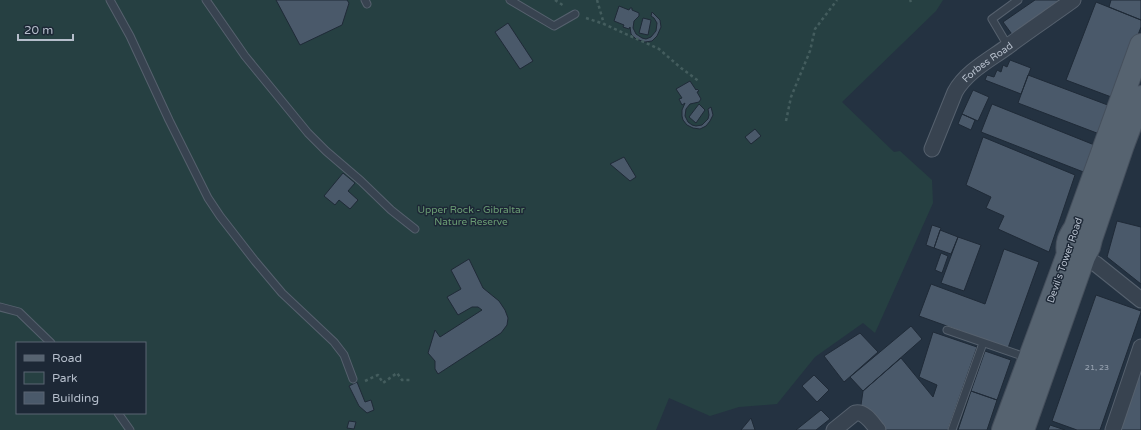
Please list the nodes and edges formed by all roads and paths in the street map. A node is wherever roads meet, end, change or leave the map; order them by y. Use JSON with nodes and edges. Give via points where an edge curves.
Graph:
{"nodes":[{"id":1,"x":110,"y":0,"type":"edge"},
{"id":2,"x":206,"y":0,"type":"edge"},
{"id":3,"x":510,"y":0,"type":"edge"},
{"id":4,"x":596,"y":0,"type":"edge"},
{"id":5,"x":837,"y":0,"type":"edge"},
{"id":6,"x":1018,"y":0,"type":"edge"},
{"id":7,"x":1073,"y":0,"type":"edge"},
{"id":8,"x":575,"y":14,"type":"dead end"},
{"id":9,"x":1141,"y":45,"type":"edge"},
{"id":10,"x":1008,"y":46,"type":"junction"},
{"id":11,"x":700,"y":82,"type":"dead end"},
{"id":12,"x":1141,"y":97,"type":"edge"},
{"id":13,"x":786,"y":122,"type":"dead end"},
{"id":14,"x":932,"y":149,"type":"dead end"},
{"id":15,"x":415,"y":229,"type":"dead end"},
{"id":16,"x":1079,"y":244,"type":"junction"},
{"id":17,"x":1141,"y":300,"type":"edge"},
{"id":18,"x":0,"y":307,"type":"edge"},
{"id":19,"x":947,"y":330,"type":"dead end"},
{"id":20,"x":49,"y":342,"type":"edge"},
{"id":21,"x":983,"y":343,"type":"junction"},
{"id":22,"x":1141,"y":347,"type":"edge"},
{"id":23,"x":1028,"y":358,"type":"junction"},
{"id":24,"x":378,"y":375,"type":"dead end"},
{"id":25,"x":354,"y":380,"type":"dead end"},
{"id":26,"x":410,"y":380,"type":"dead end"},
{"id":27,"x":119,"y":414,"type":"edge"},
{"id":28,"x":130,"y":430,"type":"edge"},
{"id":29,"x":834,"y":430,"type":"edge"},
{"id":30,"x":878,"y":430,"type":"edge"},
{"id":31,"x":952,"y":430,"type":"edge"},
{"id":32,"x":1003,"y":430,"type":"edge"},
{"id":33,"x":1023,"y":430,"type":"edge"},
{"id":34,"x":1113,"y":430,"type":"edge"}],
"edges":[{"from":1,"to":25,"type":"lane","via":[[208,198],[282,293],[334,342],[344,355]]},
{"from":2,"to":15,"type":"lane","via":[[245,56],[308,133]]},
{"from":3,"to":8,"type":"lane","via":[[554,26]]},
{"from":4,"to":11,"type":"path","via":[[604,24],[659,49]]},
{"from":5,"to":13,"type":"path","via":[[815,28],[810,51],[792,96]]},
{"from":6,"to":10,"type":"lane","via":[[992,19]]},
{"from":7,"to":10,"type":"street","name":"Forbes Road"},
{"from":9,"to":16,"type":"main road","name":"Devil's Tower Road"},
{"from":10,"to":14,"type":"street","name":"Forbes Road","via":[[978,68],[957,88]]},
{"from":12,"to":16,"type":"main road","name":"Devil's Tower Road","via":[[1123,145]]},
{"from":16,"to":17,"type":"street","via":[[1096,264]]},
{"from":16,"to":23,"type":"main road","name":"Devil's Tower Road"},
{"from":16,"to":33,"type":"main road","name":"Devil's Tower Road"},
{"from":18,"to":20,"type":"lane","via":[[19,312]]},
{"from":19,"to":21,"type":"lane"},
{"from":21,"to":23,"type":"lane"},
{"from":21,"to":31,"type":"lane"},
{"from":22,"to":34,"type":"street"},
{"from":23,"to":32,"type":"main road","name":"Devil's Tower Road"},
{"from":24,"to":26,"type":"path","via":[[383,383],[398,374],[402,380]]},
{"from":27,"to":28,"type":"lane"},
{"from":29,"to":30,"type":"street","via":[[858,413],[866,416]]}]}
